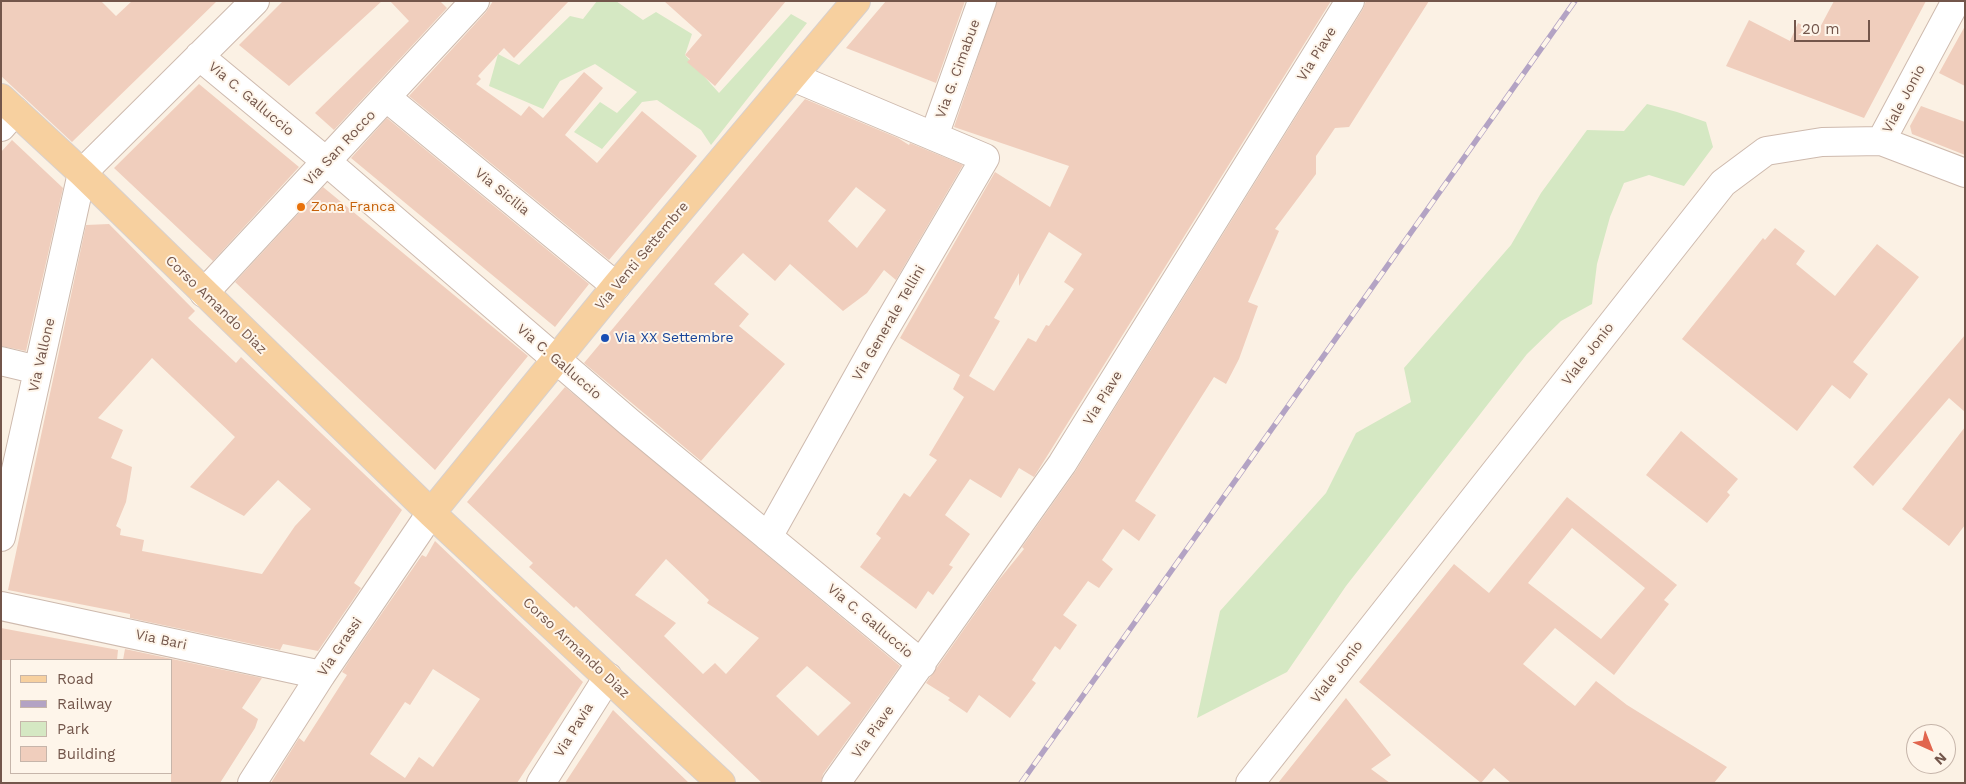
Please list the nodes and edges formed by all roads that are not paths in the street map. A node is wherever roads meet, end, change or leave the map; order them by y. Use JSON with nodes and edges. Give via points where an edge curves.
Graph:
{"nodes":[{"id":1,"x":475,"y":1,"type":"edge"},
{"id":2,"x":856,"y":1,"type":"edge"},
{"id":3,"x":982,"y":1,"type":"edge"},
{"id":4,"x":1350,"y":1,"type":"edge"},
{"id":5,"x":1956,"y":1,"type":"edge"},
{"id":6,"x":250,"y":3,"type":"edge"},
{"id":7,"x":199,"y":56,"type":"junction"},
{"id":8,"x":793,"y":77,"type":"junction"},
{"id":9,"x":387,"y":98,"type":"junction"},
{"id":10,"x":5,"y":112,"type":"edge"},
{"id":11,"x":934,"y":136,"type":"junction"},
{"id":12,"x":1881,"y":141,"type":"junction"},
{"id":13,"x":327,"y":162,"type":"junction"},
{"id":14,"x":82,"y":173,"type":"junction"},
{"id":15,"x":1965,"y":173,"type":"edge"},
{"id":16,"x":616,"y":286,"type":"junction"},
{"id":17,"x":204,"y":293,"type":"junction"},
{"id":18,"x":557,"y":360,"type":"junction"},
{"id":19,"x":1,"y":361,"type":"edge"},
{"id":20,"x":38,"y":370,"type":"junction"},
{"id":21,"x":430,"y":513,"type":"junction"},
{"id":22,"x":1,"y":537,"type":"edge"},
{"id":23,"x":768,"y":537,"type":"junction"},
{"id":24,"x":1,"y":606,"type":"edge"},
{"id":25,"x":922,"y":664,"type":"junction"},
{"id":26,"x":321,"y":675,"type":"junction"},
{"id":27,"x":608,"y":678,"type":"junction"},
{"id":28,"x":252,"y":783,"type":"edge"},
{"id":29,"x":541,"y":783,"type":"edge"},
{"id":30,"x":721,"y":783,"type":"edge"},
{"id":31,"x":836,"y":783,"type":"edge"},
{"id":32,"x":1250,"y":783,"type":"edge"}],
"edges":[{"from":1,"to":9,"type":"street","name":"Via San Rocco"},
{"from":2,"to":8,"type":"main road","name":"Via Venti Settembre"},
{"from":3,"to":11,"type":"street","name":"Via G. Cimabue"},
{"from":4,"to":25,"type":"street","name":"Via Piave","via":[[1062,464]]},
{"from":5,"to":12,"type":"street","name":"Viale Jonio"},
{"from":6,"to":7,"type":"street"},
{"from":7,"to":13,"type":"street","name":"Via C. Galluccio"},
{"from":7,"to":14,"type":"street"},
{"from":8,"to":11,"type":"street"},
{"from":8,"to":16,"type":"main road","name":"Via Venti Settembre"},
{"from":9,"to":13,"type":"street","name":"Via San Rocco"},
{"from":9,"to":16,"type":"street","name":"Via Sicilia"},
{"from":10,"to":14,"type":"main road","name":"Corso Amando Diaz"},
{"from":11,"to":23,"type":"street","name":"Via Generale Tellini","via":[[985,158]]},
{"from":12,"to":15,"type":"street"},
{"from":12,"to":32,"type":"street","name":"Viale Jonio","via":[[1822,142],[1766,151],[1723,183]]},
{"from":13,"to":17,"type":"street","name":"Via San Rocco"},
{"from":13,"to":18,"type":"street","name":"Via C. Galluccio"},
{"from":14,"to":17,"type":"main road","name":"Corso Amando Diaz"},
{"from":14,"to":20,"type":"street","name":"Via Vallone"},
{"from":16,"to":18,"type":"main road","name":"Via Venti Settembre"},
{"from":17,"to":21,"type":"main road","name":"Corso Amando Diaz"},
{"from":18,"to":21,"type":"main road","name":"Via Venti Settembre"},
{"from":18,"to":23,"type":"street","name":"Via C. Galluccio"},
{"from":19,"to":20,"type":"street"},
{"from":20,"to":22,"type":"street","name":"Via Vallone"},
{"from":21,"to":26,"type":"street","name":"Via Grassi"},
{"from":21,"to":27,"type":"main road","name":"Corso Armando Diaz"},
{"from":23,"to":25,"type":"street","name":"Via C. Galluccio"},
{"from":24,"to":26,"type":"street","name":"Via Bari"},
{"from":25,"to":31,"type":"street","name":"Via Piave"},
{"from":26,"to":28,"type":"street","name":"Via Grassi"},
{"from":27,"to":29,"type":"street","name":"Via Pavia"},
{"from":27,"to":30,"type":"main road","name":"Corso Armando Diaz"}]}
